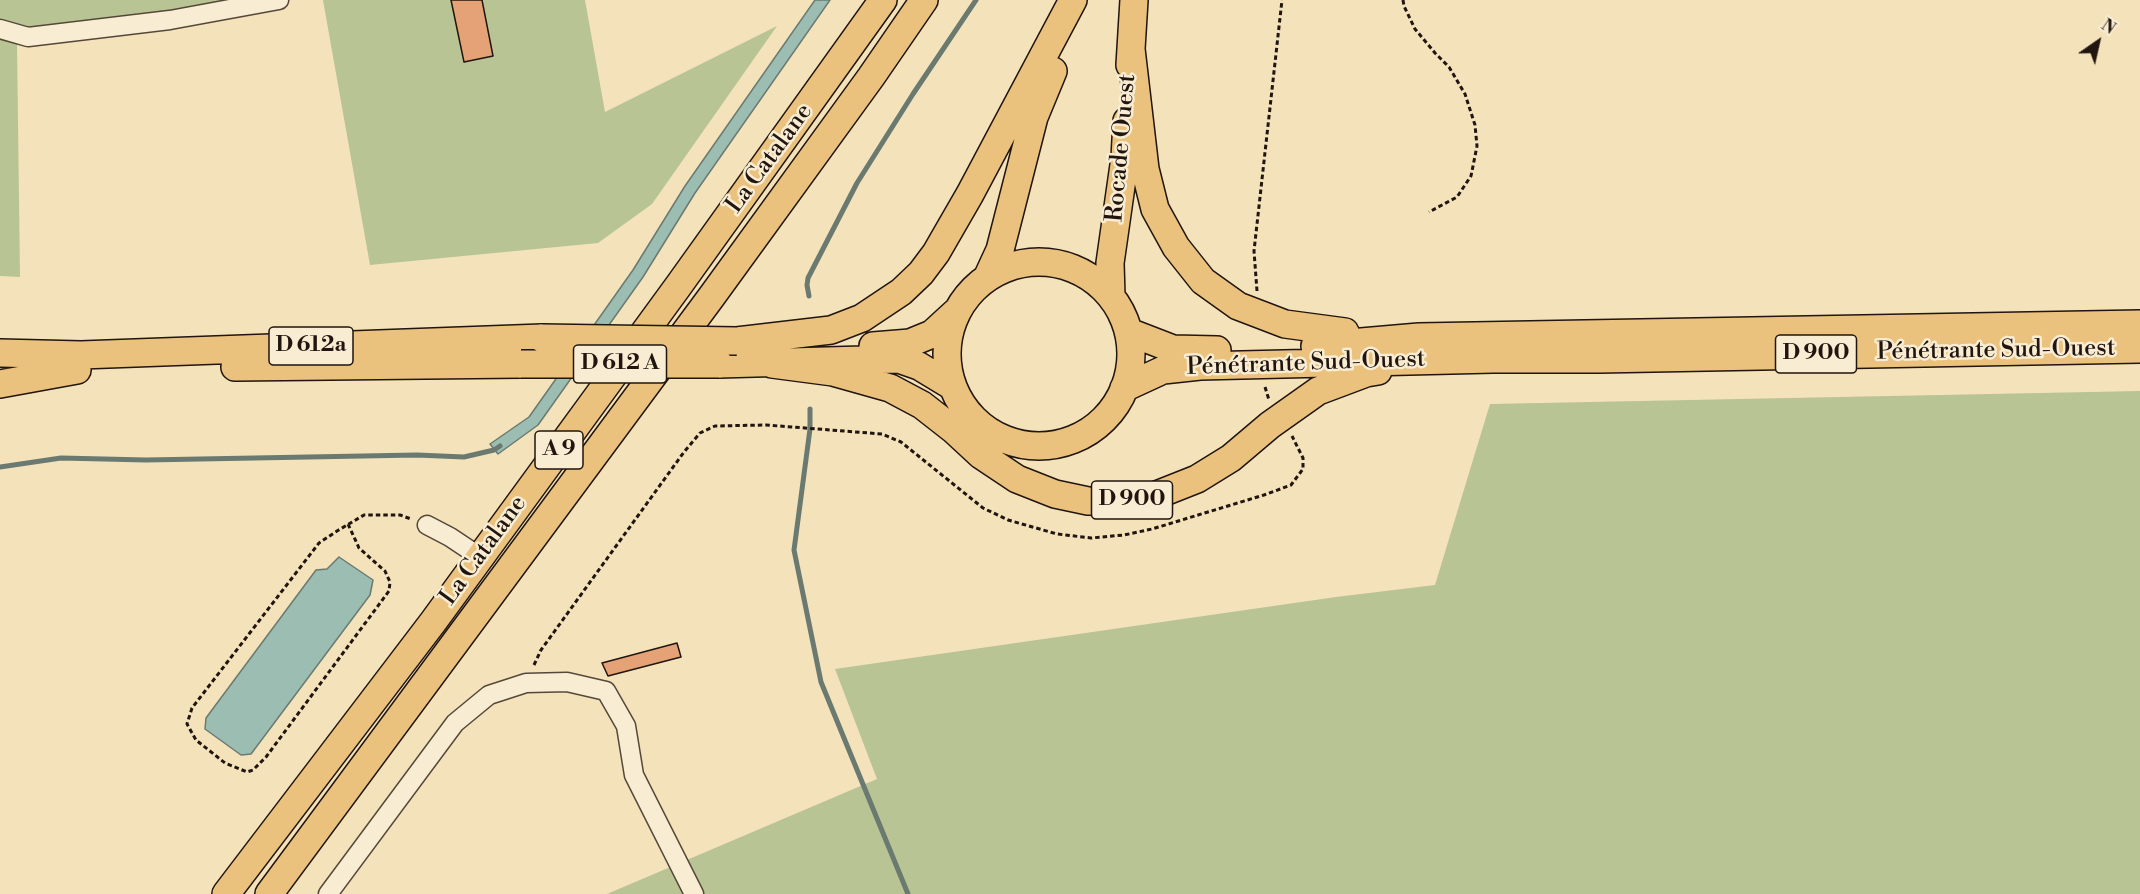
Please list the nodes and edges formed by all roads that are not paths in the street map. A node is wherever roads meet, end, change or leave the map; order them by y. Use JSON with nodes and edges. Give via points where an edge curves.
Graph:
{"nodes":[{"id":1,"x":279,"y":0,"type":"edge"},
{"id":2,"x":883,"y":0,"type":"edge"},
{"id":3,"x":924,"y":0,"type":"edge"},
{"id":4,"x":1073,"y":0,"type":"edge"},
{"id":5,"x":1081,"y":0,"type":"edge"},
{"id":6,"x":1134,"y":0,"type":"edge"},
{"id":7,"x":0,"y":29,"type":"edge"},
{"id":8,"x":1131,"y":49,"type":"junction"},
{"id":9,"x":988,"y":276,"type":"junction"},
{"id":10,"x":1111,"y":296,"type":"junction"},
{"id":11,"x":956,"y":312,"type":"junction"},
{"id":12,"x":2140,"y":324,"type":"edge"},
{"id":13,"x":1128,"y":332,"type":"junction"},
{"id":14,"x":1419,"y":337,"type":"junction"},
{"id":15,"x":542,"y":338,"type":"joint"},
{"id":16,"x":0,"y":340,"type":"edge"},
{"id":17,"x":737,"y":341,"type":"junction"},
{"id":18,"x":2140,"y":349,"type":"edge"},
{"id":19,"x":0,"y":353,"type":"edge"},
{"id":20,"x":1492,"y":359,"type":"junction"},
{"id":21,"x":79,"y":363,"type":"junction"},
{"id":22,"x":521,"y":364,"type":"joint"},
{"id":23,"x":772,"y":364,"type":"junction"},
{"id":24,"x":0,"y":369,"type":"edge"},
{"id":25,"x":0,"y":384,"type":"edge"},
{"id":26,"x":952,"y":386,"type":"junction"},
{"id":27,"x":1124,"y":388,"type":"junction"},
{"id":28,"x":427,"y":525,"type":"road end"},
{"id":29,"x":480,"y":557,"type":"junction"},
{"id":30,"x":226,"y":894,"type":"edge"},
{"id":31,"x":269,"y":894,"type":"edge"},
{"id":32,"x":328,"y":894,"type":"edge"},
{"id":33,"x":694,"y":894,"type":"edge"}],
"edges":[{"from":1,"to":7,"type":"street","via":[[171,20],[28,37]]},
{"from":2,"to":29,"type":"highway","name":"La Catalane","number":"A 9"},
{"from":3,"to":31,"type":"highway","name":"La Catalane","number":"A 9","via":[[712,296]]},
{"from":4,"to":17,"type":"highway","via":[[970,194],[921,273],[902,292],[862,318],[831,330]]},
{"from":5,"to":9,"type":"highway","name":"Rocade Ouest","via":[[1034,117],[1000,250]]},
{"from":6,"to":8,"type":"highway","name":"Rocade Ouest"},
{"from":8,"to":10,"type":"highway","name":"Rocade Ouest","via":[[1125,158],[1110,263]]},
{"from":8,"to":14,"type":"highway","via":[[1145,170],[1155,209],[1176,247],[1203,281],[1238,306],[1285,324]]},
{"from":9,"to":10,"type":"highway","name":"Rocade Ouest","via":[[1019,263],[1053,262],[1085,274]]},
{"from":9,"to":11,"type":"highway","name":"Rocade Ouest","via":[[975,286]]},
{"from":10,"to":13,"type":"highway","name":"Rocade Ouest"},
{"from":11,"to":17,"type":"highway","via":[[932,334],[910,343],[885,346]]},
{"from":11,"to":26,"type":"highway","name":"Rocade Ouest","via":[[946,349]]},
{"from":12,"to":14,"type":"highway"},
{"from":13,"to":14,"type":"highway","via":[[1173,349],[1223,350]]},
{"from":13,"to":27,"type":"highway","name":"Rocade Ouest","via":[[1131,360]]},
{"from":15,"to":17,"type":"highway","number":"D 612 A","bridge":true},
{"from":15,"to":21,"type":"highway","number":"D 612a"},
{"from":16,"to":21,"type":"highway","via":[[34,342]]},
{"from":18,"to":20,"type":"highway","name":"Pénétrante Sud-Ouest","number":"D 900"},
{"from":19,"to":21,"type":"highway","number":"D 612a"},
{"from":20,"to":23,"type":"highway","name":"Pénétrante Sud-Ouest","number":"D 900","via":[[1366,373],[1347,379],[1318,391],[1270,424],[1231,458],[1197,479],[1149,498],[1122,502],[1054,495],[1017,479],[981,455],[922,405],[890,388],[833,372]]},
{"from":20,"to":27,"type":"highway","name":"Pénétrante Sud-Ouest","number":"D 900","via":[[1200,366],[1163,370]]},
{"from":21,"to":22,"type":"highway","number":"D 612a"},
{"from":21,"to":24,"type":"highway","number":"D 612a"},
{"from":21,"to":25,"type":"highway"},
{"from":22,"to":23,"type":"highway","name":"Pénétrante Sud-Ouest","number":"D 612 A","bridge":true},
{"from":23,"to":26,"type":"highway","name":"Pénétrante Sud-Ouest","via":[[899,359]]},
{"from":26,"to":27,"type":"highway","name":"Rocade Ouest","via":[[982,426],[1008,441],[1048,446],[1086,434],[1115,406]]},
{"from":28,"to":29,"type":"street"},
{"from":29,"to":30,"type":"highway","name":"La Catalane","number":"A 9"},
{"from":32,"to":33,"type":"street","via":[[455,723],[489,695],[526,683],[567,682],[606,691],[626,726],[634,776]]}]}
